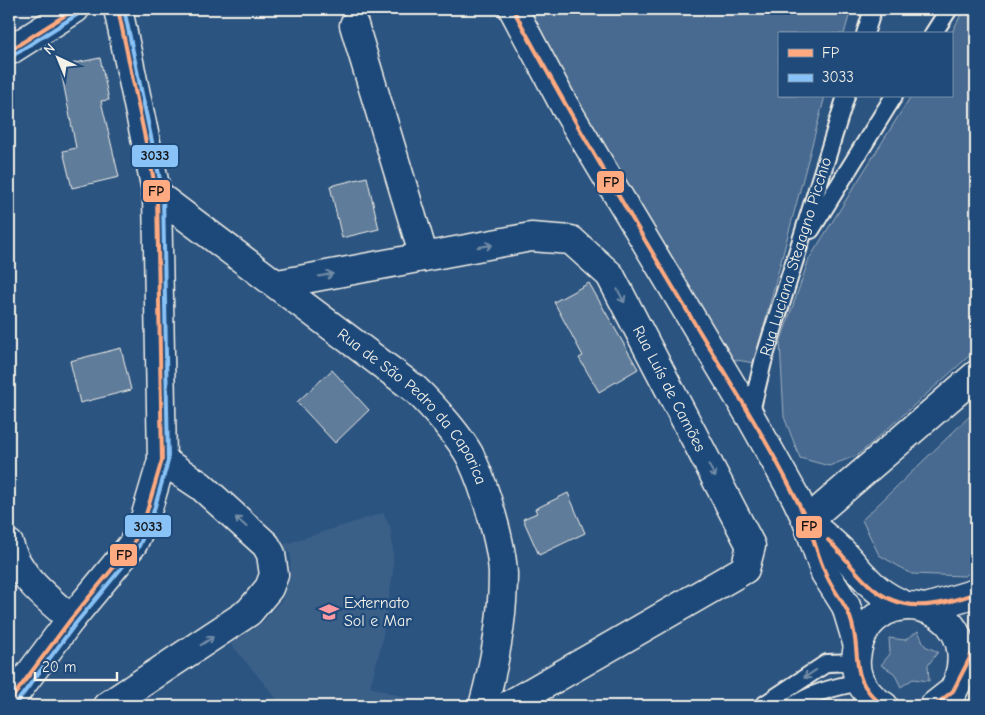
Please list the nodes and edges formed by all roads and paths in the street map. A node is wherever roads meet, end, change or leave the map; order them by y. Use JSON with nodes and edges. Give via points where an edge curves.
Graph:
{"nodes":[{"id":1,"x":75,"y":9,"type":"edge"},
{"id":2,"x":118,"y":9,"type":"edge"},
{"id":3,"x":513,"y":9,"type":"edge"},
{"id":4,"x":872,"y":9,"type":"edge"},
{"id":5,"x":949,"y":9,"type":"edge"},
{"id":6,"x":354,"y":25,"type":"dead end"},
{"id":7,"x":866,"y":32,"type":"edge"},
{"id":8,"x":934,"y":32,"type":"edge"},
{"id":9,"x":9,"y":51,"type":"edge"},
{"id":10,"x":845,"y":98,"type":"edge"},
{"id":11,"x":893,"y":98,"type":"edge"},
{"id":12,"x":157,"y":195,"type":"junction"},
{"id":13,"x":798,"y":250,"type":"junction"},
{"id":14,"x":424,"y":257,"type":"junction"},
{"id":15,"x":278,"y":284,"type":"junction"},
{"id":16,"x":976,"y":375,"type":"edge"},
{"id":17,"x":750,"y":416,"type":"junction"},
{"id":18,"x":162,"y":460,"type":"junction"},
{"id":19,"x":807,"y":521,"type":"junction"},
{"id":20,"x":9,"y":544,"type":"edge"},
{"id":21,"x":976,"y":593,"type":"edge"},
{"id":22,"x":917,"y":607,"type":"junction"},
{"id":23,"x":71,"y":619,"type":"junction"},
{"id":24,"x":976,"y":646,"type":"edge"},
{"id":25,"x":859,"y":677,"type":"edge"},
{"id":26,"x":958,"y":680,"type":"junction"},
{"id":27,"x":9,"y":702,"type":"edge"},
{"id":28,"x":108,"y":706,"type":"edge"},
{"id":29,"x":483,"y":706,"type":"edge"},
{"id":30,"x":507,"y":706,"type":"edge"},
{"id":31,"x":762,"y":706,"type":"edge"},
{"id":32,"x":793,"y":706,"type":"edge"},
{"id":33,"x":884,"y":706,"type":"edge"},
{"id":34,"x":935,"y":706,"type":"edge"}],
"edges":[{"from":1,"to":9,"type":"street"},
{"from":2,"to":12,"type":"street"},
{"from":3,"to":17,"type":"street","via":[[564,105]]},
{"from":4,"to":7,"type":"lane"},
{"from":5,"to":8,"type":"lane"},
{"from":6,"to":14,"type":"street"},
{"from":10,"to":13,"type":"lane","name":"Rua Luciana Stegagno Picchio"},
{"from":11,"to":13,"type":"lane"},
{"from":12,"to":15,"type":"street","name":"Rua de São Pedro da Caparica"},
{"from":12,"to":18,"type":"street"},
{"from":13,"to":17,"type":"lane","name":"Rua Luciana Stegagno Picchio","via":[[763,362]]},
{"from":15,"to":14,"type":"street","name":"Rua Luís de Camões","one_way":true},
{"from":14,"to":30,"type":"street","name":"Rua Luís de Camões","one_way":true,"via":[[530,238],[571,240],[610,274],[751,546],[745,569]]},
{"from":15,"to":29,"type":"street","name":"Rua de São Pedro da Caparica","via":[[426,398],[472,460],[496,531],[503,574],[499,637]]},
{"from":16,"to":19,"type":"street"},
{"from":17,"to":19,"type":"street"},
{"from":18,"to":23,"type":"street","via":[[145,518],[133,544]]},
{"from":28,"to":18,"type":"street","one_way":true,"via":[[249,612],[269,588],[274,575],[271,554],[266,545],[201,486]]},
{"from":19,"to":22,"type":"street","via":[[844,554],[870,586],[884,596]]},
{"from":19,"to":25,"type":"street","via":[[825,573],[846,606]]},
{"from":20,"to":23,"type":"street","via":[[28,579]]},
{"from":21,"to":22,"type":"street"},
{"from":22,"to":25,"type":"street","via":[[889,610],[872,621],[861,637]]},
{"from":22,"to":26,"type":"street","via":[[942,617],[957,635],[963,658]]},
{"from":23,"to":27,"type":"street"},
{"from":24,"to":26,"type":"street"},
{"from":25,"to":31,"type":"lane","one_way":true,"via":[[827,663]]},
{"from":25,"to":32,"type":"lane"},
{"from":25,"to":33,"type":"street","via":[[869,695]]},
{"from":26,"to":34,"type":"street","via":[[953,691]]}]}
